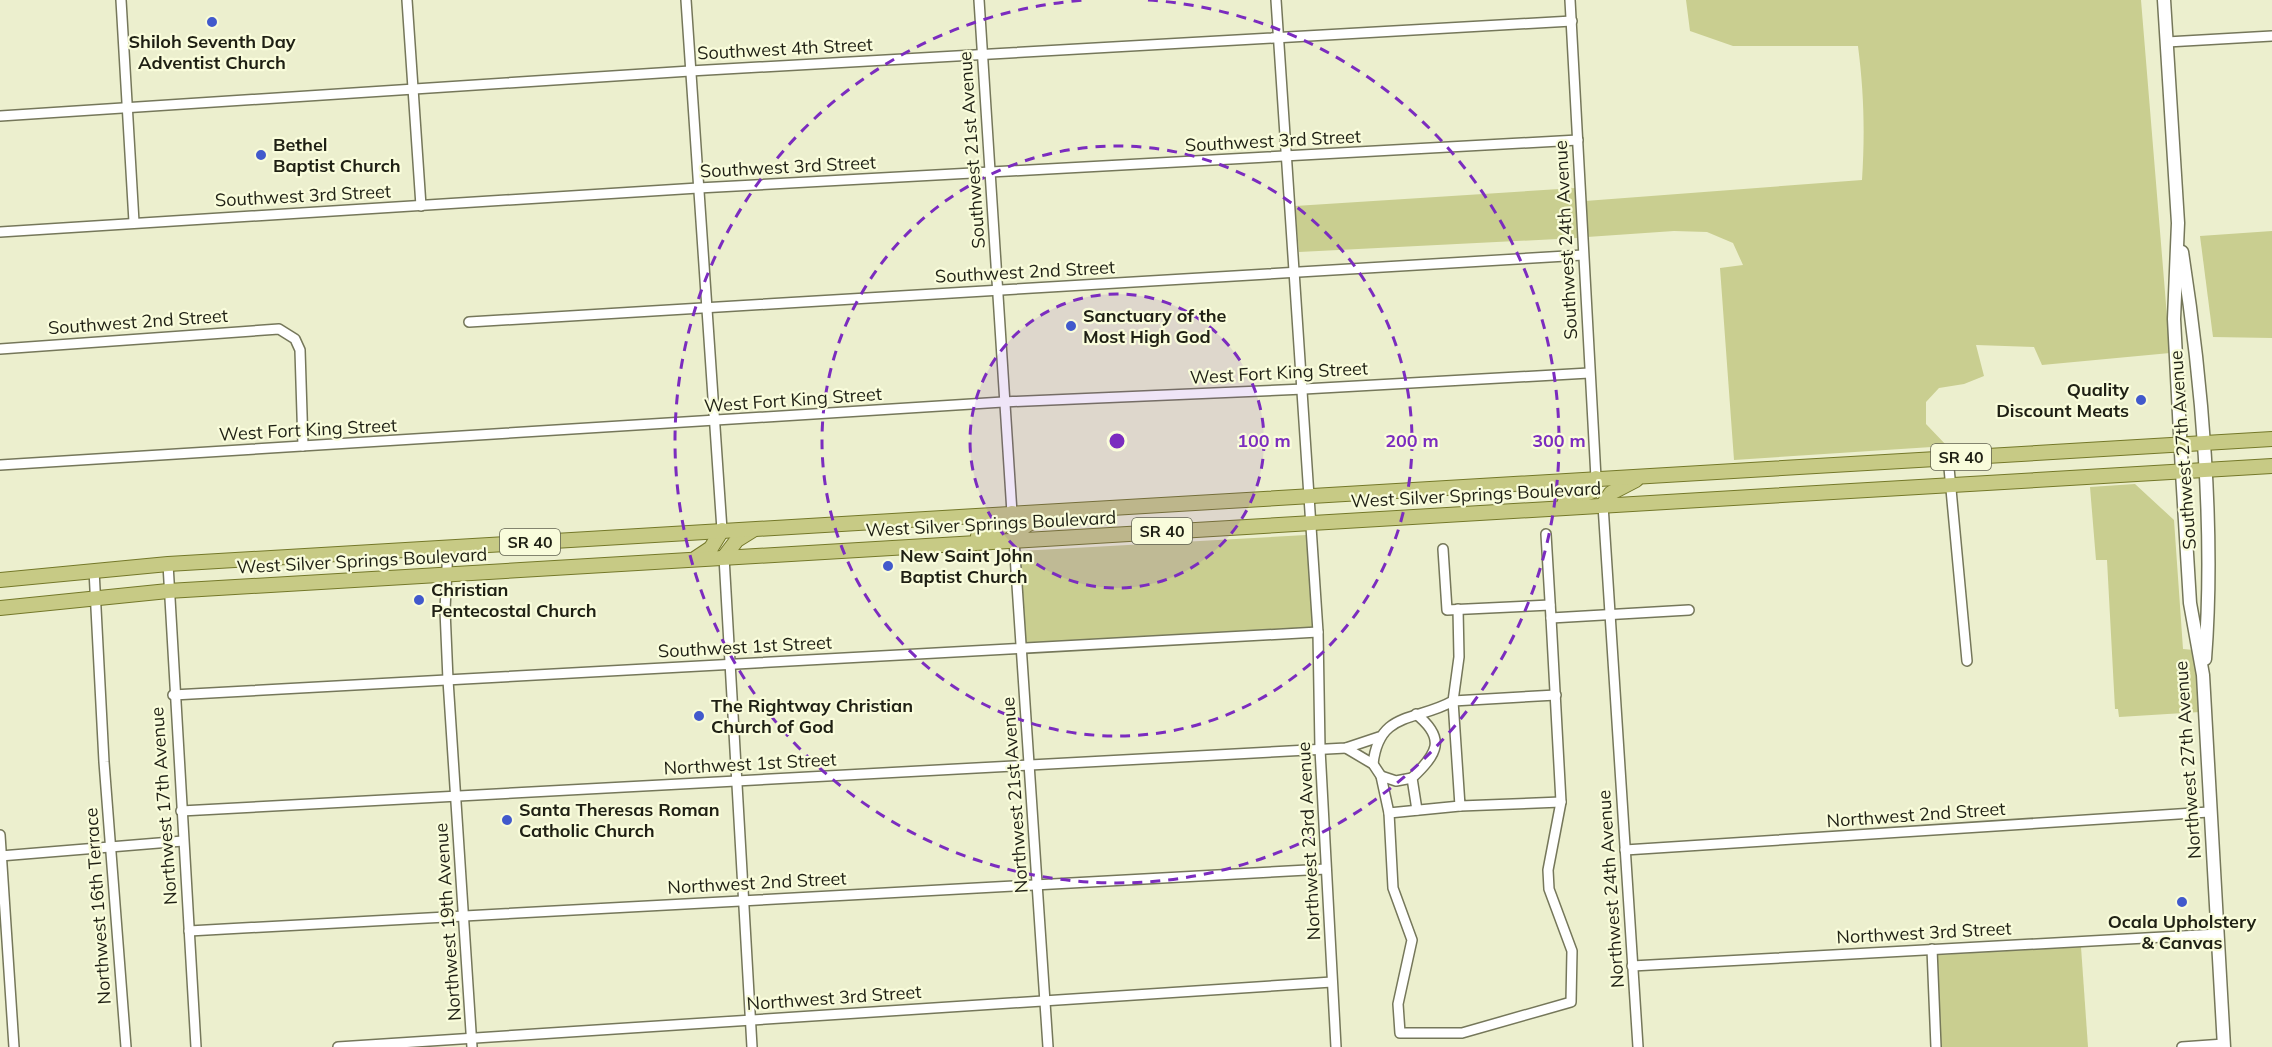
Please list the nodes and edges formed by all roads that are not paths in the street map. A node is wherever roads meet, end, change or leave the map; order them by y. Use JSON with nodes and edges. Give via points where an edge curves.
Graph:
{"nodes":[{"id":1,"x":121,"y":0,"type":"edge"},
{"id":2,"x":407,"y":0,"type":"edge"},
{"id":3,"x":686,"y":0,"type":"edge"},
{"id":4,"x":979,"y":0,"type":"edge"},
{"id":5,"x":1276,"y":0,"type":"edge"},
{"id":6,"x":1570,"y":0,"type":"edge"},
{"id":7,"x":2164,"y":0,"type":"edge"},
{"id":8,"x":1572,"y":21,"type":"junction"},
{"id":9,"x":1278,"y":36,"type":"junction"},
{"id":10,"x":2272,"y":36,"type":"edge"},
{"id":11,"x":2167,"y":42,"type":"junction"},
{"id":12,"x":983,"y":54,"type":"junction"},
{"id":13,"x":690,"y":71,"type":"junction"},
{"id":14,"x":412,"y":89,"type":"junction"},
{"id":15,"x":128,"y":106,"type":"junction"},
{"id":16,"x":0,"y":116,"type":"edge"},
{"id":17,"x":1578,"y":140,"type":"junction"},
{"id":18,"x":1287,"y":157,"type":"junction"},
{"id":19,"x":991,"y":173,"type":"junction"},
{"id":20,"x":698,"y":188,"type":"junction"},
{"id":21,"x":421,"y":206,"type":"junction"},
{"id":22,"x":134,"y":222,"type":"junction"},
{"id":23,"x":2178,"y":223,"type":"junction"},
{"id":24,"x":0,"y":232,"type":"edge"},
{"id":25,"x":1583,"y":255,"type":"junction"},
{"id":26,"x":1295,"y":273,"type":"junction"},
{"id":27,"x":997,"y":290,"type":"junction"},
{"id":28,"x":706,"y":306,"type":"junction"},
{"id":29,"x":470,"y":322,"type":"dead end"},
{"id":30,"x":0,"y":349,"type":"edge"},
{"id":31,"x":1589,"y":373,"type":"junction"},
{"id":32,"x":1304,"y":389,"type":"junction"},
{"id":33,"x":1003,"y":402,"type":"junction"},
{"id":34,"x":714,"y":422,"type":"junction"},
{"id":35,"x":2272,"y":439,"type":"edge"},
{"id":36,"x":2202,"y":443,"type":"junction"},
{"id":37,"x":2180,"y":445,"type":"junction"},
{"id":38,"x":303,"y":446,"type":"junction"},
{"id":39,"x":1948,"y":458,"type":"junction"},
{"id":40,"x":0,"y":465,"type":"edge"},
{"id":41,"x":2272,"y":466,"type":"edge"},
{"id":42,"x":2203,"y":471,"type":"junction"},
{"id":43,"x":2181,"y":472,"type":"junction"},
{"id":44,"x":1642,"y":477,"type":"junction"},
{"id":45,"x":1596,"y":478,"type":"junction"},
{"id":46,"x":1949,"y":485,"type":"junction"},
{"id":47,"x":1307,"y":496,"type":"junction"},
{"id":48,"x":1137,"y":506,"type":"junction"},
{"id":49,"x":1604,"y":506,"type":"junction"},
{"id":50,"x":1550,"y":508,"type":"junction"},
{"id":51,"x":1012,"y":513,"type":"junction"},
{"id":52,"x":1310,"y":523,"type":"junction"},
{"id":53,"x":755,"y":528,"type":"junction"},
{"id":54,"x":722,"y":530,"type":"junction"},
{"id":55,"x":1546,"y":534,"type":"dead end"},
{"id":56,"x":1014,"y":540,"type":"junction"},
{"id":57,"x":917,"y":546,"type":"junction"},
{"id":58,"x":448,"y":547,"type":"junction"},
{"id":59,"x":1443,"y":549,"type":"dead end"},
{"id":60,"x":724,"y":557,"type":"junction"},
{"id":61,"x":694,"y":559,"type":"junction"},
{"id":62,"x":168,"y":564,"type":"junction"},
{"id":63,"x":94,"y":570,"type":"junction"},
{"id":64,"x":448,"y":574,"type":"junction"},
{"id":65,"x":0,"y":580,"type":"edge"},
{"id":66,"x":168,"y":591,"type":"junction"},
{"id":67,"x":95,"y":597,"type":"junction"},
{"id":68,"x":1550,"y":604,"type":"junction"},
{"id":69,"x":0,"y":608,"type":"edge"},
{"id":70,"x":1458,"y":609,"type":"junction"},
{"id":71,"x":1689,"y":610,"type":"dead end"},
{"id":72,"x":1611,"y":615,"type":"junction"},
{"id":73,"x":1551,"y":618,"type":"junction"},
{"id":74,"x":1318,"y":632,"type":"junction"},
{"id":75,"x":1021,"y":649,"type":"junction"},
{"id":76,"x":1967,"y":661,"type":"dead end"},
{"id":77,"x":730,"y":664,"type":"junction"},
{"id":78,"x":2203,"y":675,"type":"junction"},
{"id":79,"x":448,"y":680,"type":"junction"},
{"id":80,"x":173,"y":695,"type":"junction"},
{"id":81,"x":1556,"y":695,"type":"junction"},
{"id":82,"x":1453,"y":701,"type":"junction"},
{"id":83,"x":1416,"y":714,"type":"junction"},
{"id":84,"x":1379,"y":737,"type":"junction"},
{"id":85,"x":1346,"y":748,"type":"junction"},
{"id":86,"x":1320,"y":749,"type":"junction"},
{"id":87,"x":1373,"y":764,"type":"junction"},
{"id":88,"x":1029,"y":765,"type":"junction"},
{"id":89,"x":1381,"y":776,"type":"junction"},
{"id":90,"x":1412,"y":778,"type":"junction"},
{"id":91,"x":737,"y":781,"type":"junction"},
{"id":92,"x":456,"y":796,"type":"junction"},
{"id":93,"x":1561,"y":802,"type":"junction"},
{"id":94,"x":1460,"y":806,"type":"junction"},
{"id":95,"x":1417,"y":810,"type":"junction"},
{"id":96,"x":181,"y":811,"type":"junction"},
{"id":97,"x":2209,"y":812,"type":"junction"},
{"id":98,"x":1389,"y":813,"type":"junction"},
{"id":99,"x":0,"y":835,"type":"edge"},
{"id":100,"x":183,"y":841,"type":"junction"},
{"id":101,"x":110,"y":847,"type":"junction"},
{"id":102,"x":1625,"y":850,"type":"junction"},
{"id":103,"x":1,"y":856,"type":"edge"},
{"id":104,"x":1326,"y":868,"type":"junction"},
{"id":105,"x":1037,"y":884,"type":"junction"},
{"id":106,"x":744,"y":901,"type":"junction"},
{"id":107,"x":464,"y":916,"type":"junction"},
{"id":108,"x":189,"y":931,"type":"junction"},
{"id":109,"x":2218,"y":934,"type":"junction"},
{"id":110,"x":1932,"y":950,"type":"junction"},
{"id":111,"x":1632,"y":966,"type":"junction"},
{"id":112,"x":1332,"y":982,"type":"junction"},
{"id":113,"x":1045,"y":1001,"type":"junction"},
{"id":114,"x":750,"y":1020,"type":"junction"},
{"id":115,"x":472,"y":1043,"type":"edge"},
{"id":116,"x":2224,"y":1046,"type":"edge"},
{"id":117,"x":14,"y":1047,"type":"edge"},
{"id":118,"x":126,"y":1047,"type":"edge"},
{"id":119,"x":196,"y":1047,"type":"edge"},
{"id":120,"x":338,"y":1047,"type":"edge"},
{"id":121,"x":752,"y":1047,"type":"edge"},
{"id":122,"x":1048,"y":1047,"type":"edge"},
{"id":123,"x":1336,"y":1047,"type":"edge"},
{"id":124,"x":1638,"y":1047,"type":"edge"},
{"id":125,"x":1936,"y":1047,"type":"edge"},
{"id":126,"x":2182,"y":1047,"type":"edge"}],
"edges":[{"from":1,"to":15,"type":"street"},
{"from":2,"to":14,"type":"street"},
{"from":3,"to":13,"type":"street"},
{"from":4,"to":12,"type":"street","name":"Southwest 21st Avenue"},
{"from":5,"to":9,"type":"street","name":"Northwest 23rd Avenue"},
{"from":6,"to":8,"type":"street","name":"Southwest 24th Avenue"},
{"from":7,"to":11,"type":"main road","name":"Southwest 27th Avenue"},
{"from":8,"to":9,"type":"street","name":"Southwest 4th Street"},
{"from":8,"to":17,"type":"street","name":"Southwest 24th Avenue"},
{"from":9,"to":12,"type":"street","name":"Southwest 4th Street"},
{"from":9,"to":18,"type":"street","name":"Northwest 23rd Avenue"},
{"from":10,"to":11,"type":"street"},
{"from":11,"to":23,"type":"main road","name":"Southwest 27th Avenue"},
{"from":12,"to":13,"type":"street","name":"Southwest 4th Street"},
{"from":12,"to":19,"type":"street","name":"Southwest 21st Avenue"},
{"from":13,"to":14,"type":"street","name":"Southwest 4th Street"},
{"from":13,"to":20,"type":"street"},
{"from":14,"to":15,"type":"street","name":"Southwest 4th Street"},
{"from":14,"to":21,"type":"street"},
{"from":15,"to":16,"type":"street","name":"Southwest 4th Street"},
{"from":15,"to":22,"type":"street"},
{"from":17,"to":18,"type":"street","name":"Southwest 3rd Street"},
{"from":17,"to":25,"type":"street","name":"Southwest 24th Avenue"},
{"from":18,"to":19,"type":"street","name":"Southwest 3rd Street"},
{"from":18,"to":26,"type":"street","name":"Northwest 23rd Avenue"},
{"from":19,"to":20,"type":"street","name":"Southwest 3rd Street"},
{"from":19,"to":27,"type":"street","name":"Southwest 21st Avenue"},
{"from":20,"to":21,"type":"street","name":"Southwest 3rd Street"},
{"from":20,"to":28,"type":"street"},
{"from":21,"to":22,"type":"street","name":"Southwest 3rd Street"},
{"from":22,"to":24,"type":"street","name":"Southwest 3rd Street"},
{"from":23,"to":36,"type":"main road","name":"Southwest 27th Avenue","via":[[2192,318]]},
{"from":23,"to":37,"type":"main road","name":"Southwest 27th Avenue","via":[[2174,319]]},
{"from":25,"to":26,"type":"street","name":"Southwest 2nd Street"},
{"from":25,"to":31,"type":"street","name":"Southwest 24th Avenue"},
{"from":26,"to":27,"type":"street","name":"Southwest 2nd Street"},
{"from":26,"to":32,"type":"street","name":"Northwest 23rd Avenue"},
{"from":27,"to":28,"type":"street","name":"Southwest 2nd Street"},
{"from":27,"to":33,"type":"street","name":"Southwest 21st Avenue"},
{"from":28,"to":29,"type":"street","name":"Southwest 2nd Street"},
{"from":28,"to":34,"type":"street"},
{"from":30,"to":38,"type":"street","name":"Southwest 2nd Street","via":[[279,329],[295,339],[300,350]]},
{"from":31,"to":32,"type":"street","name":"West Fort King Street"},
{"from":31,"to":45,"type":"street","name":"Southwest 24th Avenue"},
{"from":32,"to":33,"type":"street","name":"West Fort King Street"},
{"from":32,"to":47,"type":"street","name":"Northwest 23rd Avenue"},
{"from":33,"to":34,"type":"street","name":"West Fort King Street"},
{"from":33,"to":51,"type":"street","name":"Southwest 21st Avenue"},
{"from":34,"to":38,"type":"street","name":"West Fort King Street"},
{"from":34,"to":54,"type":"street"},
{"from":35,"to":36,"type":"main road","name":"West Silver Springs Boulevard","number":"SR 40"},
{"from":36,"to":37,"type":"main road","name":"West Silver Springs Boulevard","number":"SR 40"},
{"from":36,"to":42,"type":"main road","name":"Southwest 27th Avenue"},
{"from":37,"to":39,"type":"main road","name":"West Silver Springs Boulevard","number":"SR 40"},
{"from":37,"to":43,"type":"main road","name":"Southwest 27th Avenue"},
{"from":38,"to":40,"type":"street","name":"West Fort King Street"},
{"from":39,"to":44,"type":"main road","name":"West Silver Springs Boulevard","number":"SR 40"},
{"from":39,"to":46,"type":"street"},
{"from":41,"to":42,"type":"main road","name":"West Silver Springs Boulevard","number":"SR 40"},
{"from":42,"to":43,"type":"main road","name":"West Silver Springs Boulevard","number":"SR 40"},
{"from":42,"to":78,"type":"main road","name":"Southwest 27th Avenue","via":[[2209,600]]},
{"from":43,"to":46,"type":"main road","name":"West Silver Springs Boulevard","number":"SR 40"},
{"from":43,"to":78,"type":"main road","name":"Northwest 27th Avenue","via":[[2190,603]]},
{"from":44,"to":45,"type":"main road","name":"West Silver Springs Boulevard","number":"SR 40"},
{"from":44,"to":49,"type":"main road","via":[[1611,493]]},
{"from":45,"to":47,"type":"main road","name":"West Silver Springs Boulevard","number":"SR 40"},
{"from":45,"to":50,"type":"main road","via":[[1591,492]]},
{"from":46,"to":49,"type":"main road","name":"West Silver Springs Boulevard","number":"SR 40"},
{"from":46,"to":76,"type":"street"},
{"from":47,"to":48,"type":"main road","name":"West Silver Springs Boulevard","number":"SR 40"},
{"from":47,"to":52,"type":"street","name":"Northwest 23rd Avenue"},
{"from":48,"to":51,"type":"main road","name":"West Silver Springs Boulevard","number":"SR 40"},
{"from":48,"to":56,"type":"main road","via":[[1126,515],[1035,520],[1020,528]]},
{"from":49,"to":50,"type":"main road","name":"West Silver Springs Boulevard","number":"SR 40"},
{"from":49,"to":72,"type":"street"},
{"from":50,"to":52,"type":"main road","name":"West Silver Springs Boulevard","number":"SR 40"},
{"from":51,"to":53,"type":"main road","name":"West Silver Springs Boulevard","number":"SR 40"},
{"from":51,"to":57,"type":"main road","via":[[1006,523],[987,535],[922,539]]},
{"from":52,"to":56,"type":"main road","name":"West Silver Springs Boulevard","number":"SR 40"},
{"from":52,"to":74,"type":"street","name":"Northwest 23rd Avenue"},
{"from":53,"to":54,"type":"main road","name":"West Silver Springs Boulevard","number":"SR 40"},
{"from":53,"to":60,"type":"main road","via":[[737,540]]},
{"from":54,"to":58,"type":"main road","name":"West Silver Springs Boulevard","number":"SR 40"},
{"from":54,"to":61,"type":"main road","via":[[711,548]]},
{"from":55,"to":68,"type":"street"},
{"from":56,"to":57,"type":"main road","name":"West Silver Springs Boulevard","number":"SR 40"},
{"from":56,"to":75,"type":"street","name":"Northwest 21st Avenue"},
{"from":57,"to":60,"type":"main road","name":"West Silver Springs Boulevard","number":"SR 40"},
{"from":58,"to":62,"type":"main road","name":"West Silver Springs Boulevard","number":"SR 40"},
{"from":58,"to":64,"type":"street","name":"Northwest 19th Avenue"},
{"from":59,"to":70,"type":"street","via":[[1447,610]]},
{"from":60,"to":61,"type":"main road","name":"West Silver Springs Boulevard","number":"SR 40"},
{"from":60,"to":77,"type":"street"},
{"from":61,"to":64,"type":"main road","name":"West Silver Springs Boulevard","number":"SR 40"},
{"from":62,"to":63,"type":"main road","name":"West Silver Springs Boulevard","number":"SR 40"},
{"from":62,"to":66,"type":"street","name":"Northwest 17th Avenue"},
{"from":63,"to":65,"type":"main road","name":"West Silver Springs Boulevard","number":"SR 40"},
{"from":63,"to":67,"type":"street","name":"Northwest 16th Terrace"},
{"from":64,"to":66,"type":"main road","name":"West Silver Springs Boulevard","number":"SR 40"},
{"from":64,"to":79,"type":"street","name":"Northwest 19th Avenue"},
{"from":66,"to":67,"type":"main road","name":"West Silver Springs Boulevard","number":"SR 40"},
{"from":66,"to":80,"type":"street","name":"Northwest 17th Avenue"},
{"from":67,"to":69,"type":"main road","name":"West Silver Springs Boulevard","number":"SR 40"},
{"from":67,"to":101,"type":"street","name":"Northwest 16th Terrace"},
{"from":68,"to":70,"type":"street"},
{"from":68,"to":73,"type":"street"},
{"from":70,"to":82,"type":"street","via":[[1459,657]]},
{"from":71,"to":72,"type":"street"},
{"from":72,"to":73,"type":"street"},
{"from":72,"to":102,"type":"street","name":"Northwest 24th Avenue"},
{"from":73,"to":81,"type":"street"},
{"from":74,"to":75,"type":"street","name":"Southwest 1st Street"},
{"from":74,"to":86,"type":"street","name":"Northwest 23rd Avenue"},
{"from":75,"to":77,"type":"street","name":"Southwest 1st Street"},
{"from":75,"to":88,"type":"street","name":"Northwest 21st Avenue"},
{"from":77,"to":79,"type":"street","name":"Southwest 1st Street"},
{"from":77,"to":91,"type":"street"},
{"from":78,"to":97,"type":"main road","name":"Northwest 27th Avenue"},
{"from":79,"to":80,"type":"street","name":"Southwest 1st Street"},
{"from":79,"to":92,"type":"street","name":"Northwest 19th Avenue"},
{"from":80,"to":96,"type":"street","name":"Northwest 17th Avenue"},
{"from":81,"to":82,"type":"street"},
{"from":81,"to":93,"type":"street"},
{"from":82,"to":83,"type":"street"},
{"from":82,"to":94,"type":"street"},
{"from":83,"to":84,"type":"street","via":[[1395,722]]},
{"from":83,"to":90,"type":"street","via":[[1434,731],[1436,742],[1434,754]]},
{"from":84,"to":85,"type":"street","name":"Northwest 1st Street"},
{"from":84,"to":87,"type":"street"},
{"from":85,"to":86,"type":"street","name":"Northwest 1st Street"},
{"from":85,"to":87,"type":"street"},
{"from":86,"to":88,"type":"street","name":"Northwest 1st Street"},
{"from":86,"to":104,"type":"street","name":"Northwest 23rd Avenue"},
{"from":87,"to":89,"type":"street"},
{"from":88,"to":91,"type":"street","name":"Northwest 1st Street"},
{"from":88,"to":105,"type":"street","name":"Northwest 21st Avenue"},
{"from":89,"to":90,"type":"street","via":[[1396,781]]},
{"from":89,"to":98,"type":"street"},
{"from":90,"to":95,"type":"street"},
{"from":91,"to":92,"type":"street","name":"Northwest 1st Street"},
{"from":91,"to":106,"type":"street"},
{"from":92,"to":96,"type":"street","name":"Northwest 1st Street"},
{"from":92,"to":107,"type":"street","name":"Northwest 19th Avenue"},
{"from":93,"to":94,"type":"street"},
{"from":93,"to":98,"type":"street","via":[[1548,870],[1549,889],[1572,951],[1571,1002],[1462,1033],[1400,1033],[1398,1004],[1412,940],[1393,888]]},
{"from":94,"to":95,"type":"street"},
{"from":95,"to":98,"type":"street"},
{"from":96,"to":100,"type":"street","name":"Northwest 17th Avenue"},
{"from":97,"to":102,"type":"street","name":"Northwest 2nd Street"},
{"from":97,"to":109,"type":"main road","name":"Northwest 27th Avenue"},
{"from":99,"to":103,"type":"street"},
{"from":100,"to":101,"type":"street"},
{"from":100,"to":108,"type":"street","name":"Northwest 17th Avenue"},
{"from":101,"to":103,"type":"street"},
{"from":101,"to":118,"type":"street","name":"Northwest 16th Terrace"},
{"from":102,"to":111,"type":"street","name":"Northwest 24th Avenue"},
{"from":103,"to":117,"type":"street"},
{"from":104,"to":105,"type":"street","name":"Northwest 2nd Street"},
{"from":104,"to":112,"type":"street","name":"Northwest 23rd Avenue"},
{"from":105,"to":106,"type":"street","name":"Northwest 2nd Street"},
{"from":105,"to":113,"type":"street","name":"Northwest 21st Avenue"},
{"from":106,"to":107,"type":"street","name":"Northwest 2nd Street"},
{"from":106,"to":114,"type":"street"},
{"from":107,"to":108,"type":"street","name":"Northwest 2nd Street"},
{"from":107,"to":115,"type":"street","name":"Northwest 19th Avenue"},
{"from":108,"to":119,"type":"street","name":"Northwest 17th Avenue"},
{"from":109,"to":110,"type":"street","name":"Northwest 3rd Street"},
{"from":109,"to":116,"type":"main road","name":"Northwest 27th Avenue"},
{"from":110,"to":111,"type":"street","name":"Northwest 3rd Street"},
{"from":110,"to":125,"type":"street"},
{"from":111,"to":124,"type":"street","name":"Northwest 24th Avenue"},
{"from":112,"to":113,"type":"street","name":"Northwest 3rd Street"},
{"from":112,"to":123,"type":"street","name":"Northwest 23rd Avenue"},
{"from":113,"to":114,"type":"street","name":"Northwest 3rd Street"},
{"from":113,"to":122,"type":"street","name":"Northwest 21st Avenue"},
{"from":114,"to":115,"type":"street","name":"Northwest 3rd Street"},
{"from":114,"to":121,"type":"street"},
{"from":115,"to":120,"type":"street","name":"Northwest 3rd Street"},
{"from":116,"to":126,"type":"street"}]}
